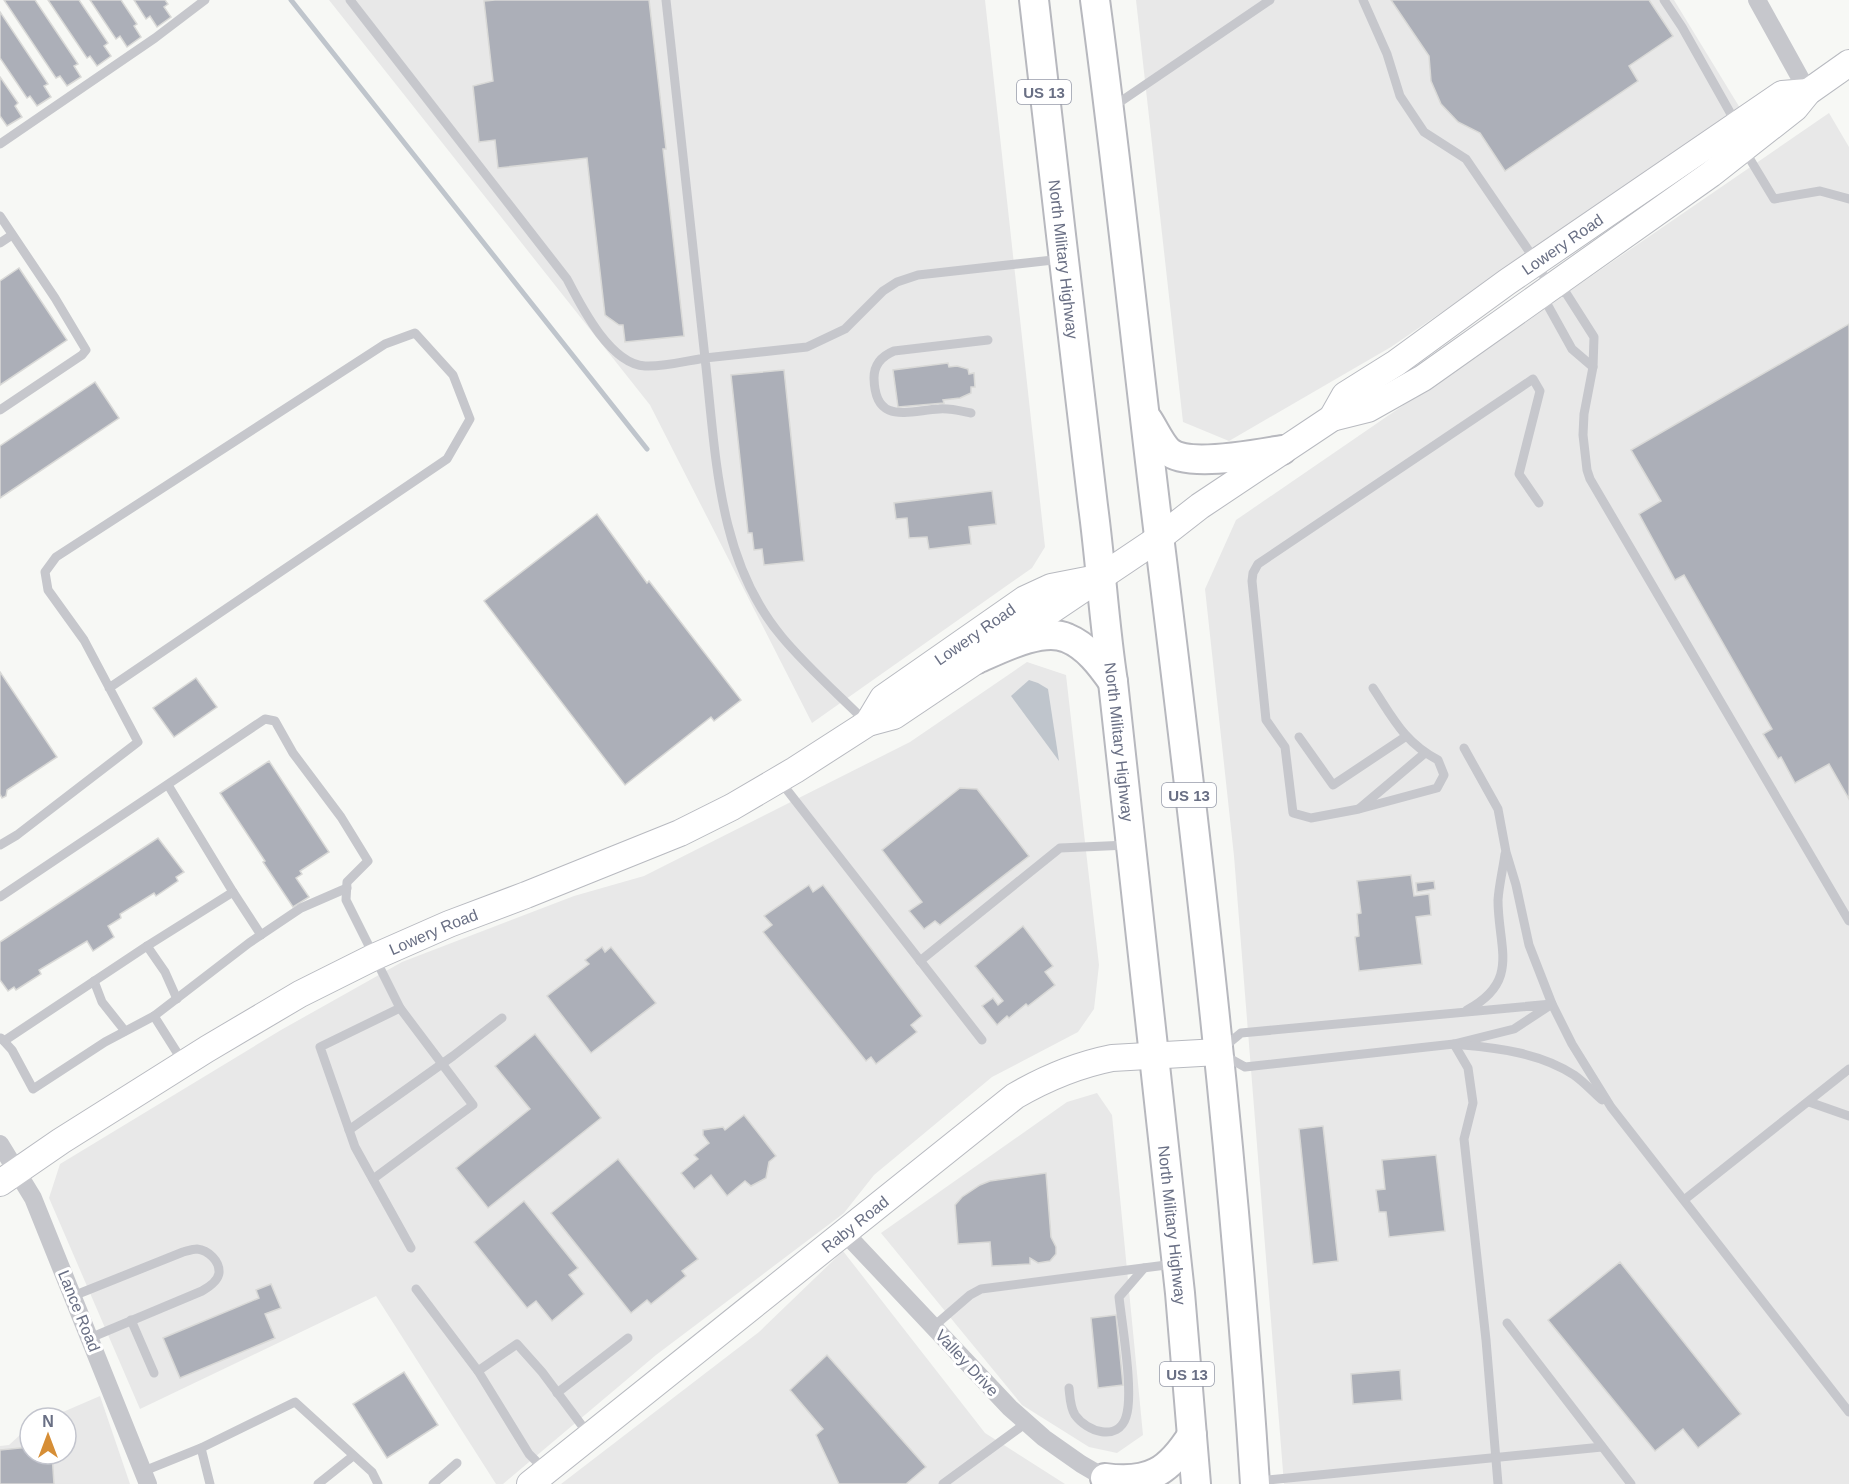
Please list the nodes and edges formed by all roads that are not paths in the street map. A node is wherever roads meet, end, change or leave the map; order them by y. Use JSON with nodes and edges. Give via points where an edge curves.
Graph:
{"nodes":[{"id":1,"x":205,"y":0,"type":"edge"},
{"id":2,"x":350,"y":0,"type":"edge"},
{"id":3,"x":666,"y":0,"type":"edge"},
{"id":4,"x":1034,"y":0,"type":"edge"},
{"id":5,"x":1095,"y":0,"type":"edge"},
{"id":6,"x":1270,"y":0,"type":"edge"},
{"id":7,"x":1363,"y":0,"type":"edge"},
{"id":8,"x":1664,"y":0,"type":"edge"},
{"id":9,"x":1756,"y":0,"type":"edge"},
{"id":10,"x":1845,"y":69,"type":"edge"},
{"id":11,"x":1808,"y":92,"type":"junction"},
{"id":12,"x":1110,"y":109,"type":"junction"},
{"id":13,"x":1740,"y":137,"type":"junction"},
{"id":14,"x":0,"y":144,"type":"edge"},
{"id":15,"x":1849,"y":199,"type":"edge"},
{"id":16,"x":0,"y":216,"type":"edge"},
{"id":17,"x":12,"y":235,"type":"junction"},
{"id":18,"x":0,"y":243,"type":"edge"},
{"id":19,"x":1063,"y":259,"type":"junction"},
{"id":20,"x":1537,"y":263,"type":"junction"},
{"id":21,"x":1551,"y":289,"type":"junction"},
{"id":22,"x":988,"y":340,"type":"dead end"},
{"id":23,"x":705,"y":358,"type":"junction"},
{"id":24,"x":1593,"y":367,"type":"junction"},
{"id":25,"x":0,"y":410,"type":"edge"},
{"id":26,"x":971,"y":412,"type":"dead end"},
{"id":27,"x":1144,"y":414,"type":"junction"},
{"id":28,"x":1332,"y":417,"type":"junction"},
{"id":29,"x":1282,"y":450,"type":"junction"},
{"id":30,"x":1539,"y":503,"type":"dead end"},
{"id":31,"x":1159,"y":538,"type":"junction"},
{"id":32,"x":1102,"y":576,"type":"junction"},
{"id":33,"x":977,"y":659,"type":"junction"},
{"id":34,"x":1113,"y":682,"type":"junction"},
{"id":35,"x":109,"y":688,"type":"junction"},
{"id":36,"x":1373,"y":688,"type":"dead end"},
{"id":37,"x":868,"y":723,"type":"junction"},
{"id":38,"x":1405,"y":736,"type":"junction"},
{"id":39,"x":1299,"y":737,"type":"dead end"},
{"id":40,"x":1464,"y":748,"type":"dead end"},
{"id":41,"x":1425,"y":753,"type":"junction"},
{"id":42,"x":778,"y":780,"type":"junction"},
{"id":43,"x":168,"y":785,"type":"junction"},
{"id":44,"x":1359,"y":809,"type":"junction"},
{"id":45,"x":0,"y":845,"type":"edge"},
{"id":46,"x":1131,"y":845,"type":"junction"},
{"id":47,"x":1506,"y":852,"type":"junction"},
{"id":48,"x":347,"y":888,"type":"junction"},
{"id":49,"x":233,"y":892,"type":"junction"},
{"id":50,"x":0,"y":897,"type":"edge"},
{"id":51,"x":1849,"y":921,"type":"edge"},
{"id":52,"x":261,"y":935,"type":"junction"},
{"id":53,"x":147,"y":946,"type":"junction"},
{"id":54,"x":374,"y":957,"type":"junction"},
{"id":55,"x":920,"y":961,"type":"junction"},
{"id":56,"x":94,"y":981,"type":"junction"},
{"id":57,"x":177,"y":999,"type":"junction"},
{"id":58,"x":1552,"y":1004,"type":"junction"},
{"id":59,"x":400,"y":1008,"type":"junction"},
{"id":60,"x":1461,"y":1014,"type":"junction"},
{"id":61,"x":154,"y":1016,"type":"junction"},
{"id":62,"x":502,"y":1018,"type":"dead end"},
{"id":63,"x":125,"y":1031,"type":"junction"},
{"id":64,"x":2,"y":1039,"type":"edge"},
{"id":65,"x":982,"y":1040,"type":"dead end"},
{"id":66,"x":1454,"y":1044,"type":"junction"},
{"id":67,"x":1218,"y":1052,"type":"junction"},
{"id":68,"x":1153,"y":1056,"type":"junction"},
{"id":69,"x":184,"y":1064,"type":"junction"},
{"id":70,"x":441,"y":1065,"type":"junction"},
{"id":71,"x":1849,"y":1069,"type":"edge"},
{"id":72,"x":1809,"y":1102,"type":"junction"},
{"id":73,"x":1611,"y":1107,"type":"junction"},
{"id":74,"x":1849,"y":1116,"type":"edge"},
{"id":75,"x":349,"y":1130,"type":"junction"},
{"id":76,"x":0,"y":1144,"type":"edge"},
{"id":77,"x":9,"y":1177,"type":"edge"},
{"id":78,"x":373,"y":1179,"type":"junction"},
{"id":79,"x":1684,"y":1200,"type":"junction"},
{"id":80,"x":843,"y":1232,"type":"junction"},
{"id":81,"x":411,"y":1248,"type":"dead end"},
{"id":82,"x":1176,"y":1264,"type":"junction"},
{"id":83,"x":1144,"y":1268,"type":"junction"},
{"id":84,"x":416,"y":1289,"type":"dead end"},
{"id":85,"x":73,"y":1296,"type":"junction"},
{"id":86,"x":131,"y":1320,"type":"junction"},
{"id":87,"x":1507,"y":1323,"type":"dead end"},
{"id":88,"x":933,"y":1327,"type":"junction"},
{"id":89,"x":90,"y":1338,"type":"junction"},
{"id":90,"x":628,"y":1338,"type":"dead end"},
{"id":91,"x":478,"y":1371,"type":"junction"},
{"id":92,"x":154,"y":1373,"type":"dead end"},
{"id":93,"x":1069,"y":1388,"type":"dead end"},
{"id":94,"x":557,"y":1393,"type":"junction"},
{"id":95,"x":1849,"y":1412,"type":"edge"},
{"id":96,"x":1026,"y":1422,"type":"junction"},
{"id":97,"x":589,"y":1435,"type":"junction"},
{"id":98,"x":1192,"y":1435,"type":"junction"},
{"id":99,"x":1602,"y":1446,"type":"junction"},
{"id":100,"x":201,"y":1448,"type":"junction"},
{"id":101,"x":353,"y":1456,"type":"junction"},
{"id":102,"x":1496,"y":1458,"type":"junction"},
{"id":103,"x":457,"y":1463,"type":"dead end"},
{"id":104,"x":538,"y":1477,"type":"edge"},
{"id":105,"x":146,"y":1478,"type":"edge"},
{"id":106,"x":1109,"y":1481,"type":"edge"},
{"id":107,"x":1255,"y":1482,"type":"edge"},
{"id":108,"x":210,"y":1484,"type":"edge"},
{"id":109,"x":318,"y":1484,"type":"edge"},
{"id":110,"x":378,"y":1484,"type":"edge"},
{"id":111,"x":433,"y":1484,"type":"edge"},
{"id":112,"x":943,"y":1484,"type":"edge"},
{"id":113,"x":1196,"y":1484,"type":"edge"},
{"id":114,"x":1498,"y":1484,"type":"edge"},
{"id":115,"x":1631,"y":1484,"type":"edge"}],
"edges":[{"from":1,"to":14,"type":"lane"},
{"from":2,"to":23,"type":"lane","via":[[567,279],[578,301],[620,357],[645,366]]},
{"from":3,"to":23,"type":"lane"},
{"from":4,"to":19,"type":"main road","name":"North Military Highway","number":"US 13"},
{"from":5,"to":12,"type":"main road","number":"US 13"},
{"from":6,"to":12,"type":"lane"},
{"from":7,"to":20,"type":"lane","via":[[1400,96],[1424,132],[1466,159]]},
{"from":8,"to":13,"type":"lane"},
{"from":9,"to":11,"type":"street"},
{"from":10,"to":11,"type":"street","name":"Lowery Road"},
{"from":11,"to":13,"type":"street","name":"Lowery Road","via":[[1782,94]]},
{"from":12,"to":27,"type":"main road","number":"US 13"},
{"from":13,"to":15,"type":"lane","via":[[1774,198],[1820,191]]},
{"from":13,"to":20,"type":"street","name":"Lowery Road"},
{"from":13,"to":21,"type":"street","name":"Lowery Road","via":[[1711,174]]},
{"from":16,"to":17,"type":"lane"},
{"from":17,"to":18,"type":"lane"},
{"from":17,"to":25,"type":"lane","via":[[86,350]]},
{"from":19,"to":23,"type":"lane","via":[[918,275],[883,291],[845,329],[807,347]]},
{"from":19,"to":32,"type":"main road","name":"North Military Highway","number":"US 13"},
{"from":20,"to":21,"type":"lane"},
{"from":20,"to":28,"type":"street","name":"Lowery Road","via":[[1345,395]]},
{"from":21,"to":24,"type":"lane","via":[[1547,304],[1572,349]]},
{"from":21,"to":24,"type":"lane","via":[[1566,293],[1594,336]]},
{"from":21,"to":28,"type":"street","name":"Lowery Road","via":[[1422,378],[1368,409]]},
{"from":22,"to":26,"type":"lane","via":[[894,351],[884,355],[875,368],[877,397],[883,408],[896,413],[942,408]]},
{"from":23,"to":37,"type":"lane","via":[[723,507],[736,556],[749,585],[782,637]]},
{"from":24,"to":51,"type":"lane","via":[[1583,435],[1590,479]]},
{"from":27,"to":29,"type":"main road","via":[[1168,451],[1182,459],[1227,458]]},
{"from":27,"to":31,"type":"main road","number":"US 13"},
{"from":28,"to":29,"type":"street","name":"Lowery Road"},
{"from":29,"to":31,"type":"street","name":"Lowery Road"},
{"from":30,"to":44,"type":"lane","via":[[1519,474],[1540,391],[1533,379],[1258,564],[1252,581],[1266,720],[1285,747],[1293,813],[1311,818]]},
{"from":31,"to":32,"type":"street","name":"Lowery Road"},
{"from":31,"to":67,"type":"main road","number":"US 13"},
{"from":32,"to":33,"type":"street","name":"Lowery Road"},
{"from":32,"to":34,"type":"main road","name":"North Military Highway","number":"US 13"},
{"from":32,"to":37,"type":"street","name":"Lowery Road","via":[[1051,587],[1025,599],[883,698]]},
{"from":33,"to":34,"type":"main road","via":[[1013,643],[1051,635],[1066,637],[1099,662]]},
{"from":33,"to":37,"type":"street","name":"Lowery Road","via":[[894,716]]},
{"from":34,"to":46,"type":"main road","name":"North Military Highway","number":"US 13"},
{"from":35,"to":35,"type":"lane","via":[[84,640],[48,590],[45,572],[56,557],[385,344],[416,333],[453,375],[470,419],[447,459]]},
{"from":35,"to":45,"type":"lane","via":[[138,741]]},
{"from":36,"to":38,"type":"lane"},
{"from":37,"to":42,"type":"street","name":"Lowery Road"},
{"from":38,"to":39,"type":"lane","via":[[1333,784]]},
{"from":38,"to":41,"type":"lane"},
{"from":40,"to":47,"type":"lane","via":[[1498,809]]},
{"from":41,"to":44,"type":"lane"},
{"from":41,"to":44,"type":"lane","via":[[1437,760],[1444,776],[1437,788]]},
{"from":42,"to":54,"type":"street","name":"Lowery Road","via":[[680,833]]},
{"from":42,"to":55,"type":"lane"},
{"from":43,"to":48,"type":"lane","via":[[264,719],[275,721],[368,861],[347,882]]},
{"from":43,"to":49,"type":"lane"},
{"from":43,"to":50,"type":"lane"},
{"from":46,"to":55,"type":"lane","via":[[1060,848]]},
{"from":46,"to":68,"type":"main road","name":"North Military Highway","number":"US 13"},
{"from":47,"to":58,"type":"lane","via":[[1529,945]]},
{"from":47,"to":60,"type":"lane","via":[[1498,900],[1502,971],[1483,1002]]},
{"from":48,"to":52,"type":"lane","via":[[301,909]]},
{"from":48,"to":54,"type":"lane","via":[[346,900]]},
{"from":49,"to":52,"type":"lane"},
{"from":49,"to":53,"type":"lane"},
{"from":52,"to":57,"type":"lane"},
{"from":53,"to":56,"type":"lane"},
{"from":53,"to":57,"type":"lane"},
{"from":54,"to":59,"type":"lane"},
{"from":54,"to":69,"type":"street","name":"Lowery Road","via":[[300,994]]},
{"from":55,"to":65,"type":"lane"},
{"from":56,"to":63,"type":"lane","via":[[102,1002]]},
{"from":56,"to":64,"type":"lane"},
{"from":57,"to":61,"type":"lane"},
{"from":58,"to":60,"type":"lane"},
{"from":58,"to":66,"type":"lane","via":[[1514,1029]]},
{"from":58,"to":73,"type":"lane"},
{"from":59,"to":70,"type":"lane"},
{"from":59,"to":75,"type":"lane","via":[[320,1047]]},
{"from":60,"to":67,"type":"lane","via":[[1241,1033]]},
{"from":61,"to":63,"type":"lane"},
{"from":61,"to":69,"type":"lane"},
{"from":62,"to":70,"type":"lane"},
{"from":63,"to":64,"type":"lane","via":[[33,1089]]},
{"from":66,"to":67,"type":"lane","via":[[1245,1067]]},
{"from":66,"to":73,"type":"lane","via":[[1493,1047],[1547,1061],[1575,1076]]},
{"from":66,"to":102,"type":"lane","via":[[1468,1068],[1473,1103],[1464,1139]]},
{"from":67,"to":68,"type":"street","name":"Raby Road"},
{"from":67,"to":107,"type":"main road","number":"US 13"},
{"from":68,"to":80,"type":"street","name":"Raby Road","via":[[1097,1061],[1047,1077],[1015,1096]]},
{"from":68,"to":82,"type":"main road","name":"North Military Highway","number":"US 13"},
{"from":69,"to":77,"type":"street","name":"Lowery Road"},
{"from":70,"to":75,"type":"lane"},
{"from":70,"to":78,"type":"lane","via":[[473,1105]]},
{"from":71,"to":72,"type":"lane"},
{"from":72,"to":74,"type":"lane"},
{"from":72,"to":79,"type":"lane"},
{"from":73,"to":79,"type":"lane"},
{"from":75,"to":78,"type":"lane"},
{"from":76,"to":77,"type":"street","name":"Lance Road"},
{"from":77,"to":85,"type":"street","name":"Lance Road","via":[[33,1198]]},
{"from":78,"to":81,"type":"lane"},
{"from":79,"to":95,"type":"lane"},
{"from":80,"to":88,"type":"street","name":"Valley Drive"},
{"from":80,"to":97,"type":"street","name":"Raby Road"},
{"from":82,"to":83,"type":"lane"},
{"from":82,"to":98,"type":"main road","name":"North Military Highway","number":"US 13"},
{"from":83,"to":88,"type":"lane","via":[[981,1288]]},
{"from":83,"to":93,"type":"lane","via":[[1119,1297],[1129,1394],[1126,1420],[1115,1431],[1100,1433],[1088,1428],[1071,1406]]},
{"from":84,"to":91,"type":"lane"},
{"from":85,"to":86,"type":"lane","via":[[183,1252],[198,1249],[216,1261],[219,1273],[214,1283]]},
{"from":85,"to":89,"type":"street","name":"Lance Road"},
{"from":86,"to":89,"type":"lane"},
{"from":86,"to":92,"type":"lane"},
{"from":87,"to":99,"type":"lane"},
{"from":88,"to":96,"type":"street","name":"Valley Drive"},
{"from":89,"to":105,"type":"street","name":"Lance Road"},
{"from":90,"to":94,"type":"lane"},
{"from":91,"to":94,"type":"lane","via":[[517,1344]]},
{"from":91,"to":104,"type":"lane","via":[[529,1454]]},
{"from":94,"to":97,"type":"lane"},
{"from":96,"to":106,"type":"street","name":"Valley Drive"},
{"from":96,"to":112,"type":"lane"},
{"from":97,"to":104,"type":"street","name":"Raby Road"},
{"from":98,"to":106,"type":"main road","via":[[1166,1469],[1155,1476],[1139,1481]]},
{"from":98,"to":113,"type":"main road","name":"North Military Highway","number":"US 13"},
{"from":99,"to":102,"type":"lane"},
{"from":99,"to":115,"type":"lane"},
{"from":100,"to":101,"type":"lane","via":[[295,1402]]},
{"from":100,"to":105,"type":"lane"},
{"from":100,"to":108,"type":"lane"},
{"from":101,"to":109,"type":"lane"},
{"from":101,"to":110,"type":"lane","via":[[372,1472]]},
{"from":102,"to":107,"type":"lane"},
{"from":102,"to":114,"type":"lane"},
{"from":103,"to":111,"type":"lane"}]}
